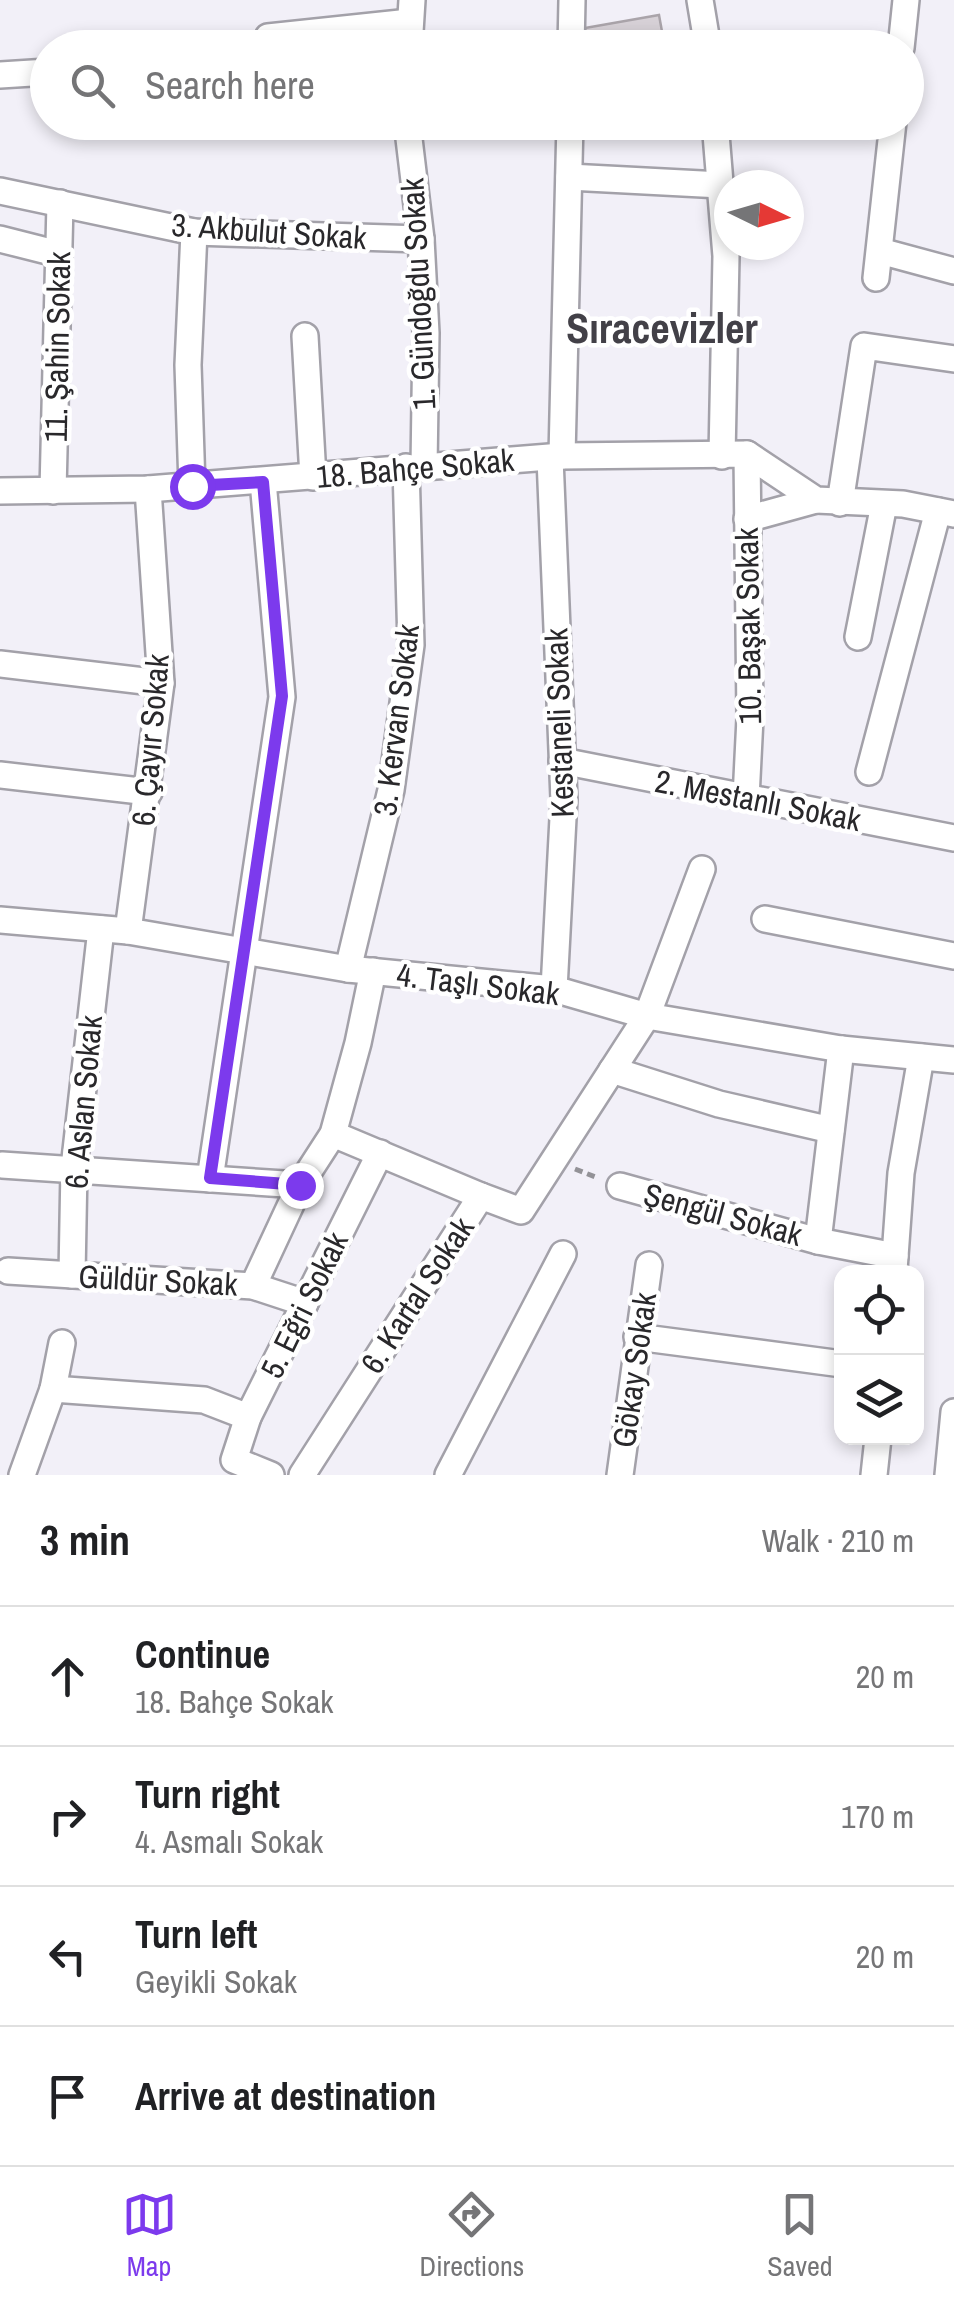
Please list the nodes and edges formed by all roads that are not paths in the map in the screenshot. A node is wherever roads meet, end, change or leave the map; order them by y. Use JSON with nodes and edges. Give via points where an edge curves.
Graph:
{"nodes":[{"id":1,"x":572,"y":0,"type":"edge"},
{"id":2,"x":700,"y":0,"type":"edge"},
{"id":3,"x":906,"y":0,"type":"edge"},
{"id":4,"x":410,"y":23,"type":"edge"},
{"id":5,"x":344,"y":30,"type":"edge"},
{"id":6,"x":571,"y":30,"type":"edge"},
{"id":7,"x":705,"y":30,"type":"edge"},
{"id":8,"x":903,"y":30,"type":"edge"},
{"id":9,"x":30,"y":73,"type":"edge"},
{"id":10,"x":0,"y":75,"type":"edge"},
{"id":11,"x":409,"y":140,"type":"edge"},
{"id":12,"x":570,"y":140,"type":"edge"},
{"id":13,"x":717,"y":140,"type":"edge"},
{"id":14,"x":891,"y":140,"type":"edge"},
{"id":15,"x":719,"y":170,"type":"edge"},
{"id":16,"x":569,"y":177,"type":"junction"},
{"id":17,"x":714,"y":185,"type":"edge"},
{"id":18,"x":0,"y":191,"type":"edge"},
{"id":19,"x":60,"y":204,"type":"junction"},
{"id":20,"x":194,"y":232,"type":"junction"},
{"id":21,"x":0,"y":239,"type":"edge"},
{"id":22,"x":421,"y":239,"type":"junction"},
{"id":23,"x":880,"y":251,"type":"junction"},
{"id":24,"x":59,"y":254,"type":"junction"},
{"id":25,"x":726,"y":260,"type":"edge"},
{"id":26,"x":954,"y":271,"type":"edge"},
{"id":27,"x":876,"y":278,"type":"dead end"},
{"id":28,"x":305,"y":336,"type":"dead end"},
{"id":29,"x":954,"y":360,"type":"edge"},
{"id":30,"x":735,"y":455,"type":"junction"},
{"id":31,"x":556,"y":457,"type":"junction"},
{"id":32,"x":415,"y":467,"type":"junction"},
{"id":33,"x":313,"y":476,"type":"junction"},
{"id":34,"x":263,"y":482,"type":"junction"},
{"id":35,"x":192,"y":486,"type":"junction"},
{"id":36,"x":148,"y":489,"type":"junction"},
{"id":37,"x":53,"y":491,"type":"junction"},
{"id":38,"x":0,"y":492,"type":"edge"},
{"id":39,"x":828,"y":502,"type":"junction"},
{"id":40,"x":884,"y":504,"type":"junction"},
{"id":41,"x":946,"y":512,"type":"edge"},
{"id":42,"x":747,"y":519,"type":"junction"},
{"id":43,"x":858,"y":637,"type":"dead end"},
{"id":44,"x":0,"y":664,"type":"edge"},
{"id":45,"x":161,"y":683,"type":"junction"},
{"id":46,"x":562,"y":761,"type":"junction"},
{"id":47,"x":870,"y":772,"type":"dead end"},
{"id":48,"x":0,"y":775,"type":"edge"},
{"id":49,"x":148,"y":792,"type":"junction"},
{"id":50,"x":746,"y":798,"type":"junction"},
{"id":51,"x":954,"y":838,"type":"edge"},
{"id":52,"x":702,"y":869,"type":"dead end"},
{"id":53,"x":764,"y":918,"type":"dead end"},
{"id":54,"x":0,"y":920,"type":"edge"},
{"id":55,"x":101,"y":929,"type":"junction"},
{"id":56,"x":128,"y":931,"type":"junction"},
{"id":57,"x":242,"y":948,"type":"junction"},
{"id":58,"x":954,"y":956,"type":"edge"},
{"id":59,"x":360,"y":970,"type":"junction"},
{"id":60,"x":554,"y":989,"type":"junction"},
{"id":61,"x":646,"y":1016,"type":"junction"},
{"id":62,"x":841,"y":1050,"type":"junction"},
{"id":63,"x":921,"y":1057,"type":"junction"},
{"id":64,"x":954,"y":1060,"type":"edge"},
{"id":65,"x":612,"y":1070,"type":"junction"},
{"id":66,"x":831,"y":1130,"type":"junction"},
{"id":67,"x":333,"y":1134,"type":"junction"},
{"id":68,"x":380,"y":1153,"type":"junction"},
{"id":69,"x":2,"y":1165,"type":"dead end"},
{"id":70,"x":74,"y":1168,"type":"junction"},
{"id":71,"x":210,"y":1178,"type":"junction"},
{"id":72,"x":300,"y":1185,"type":"junction"},
{"id":73,"x":620,"y":1186,"type":"road end"},
{"id":74,"x":481,"y":1196,"type":"junction"},
{"id":75,"x":818,"y":1240,"type":"junction"},
{"id":76,"x":563,"y":1254,"type":"dead end"},
{"id":77,"x":894,"y":1264,"type":"edge"},
{"id":78,"x":650,"y":1265,"type":"dead end"},
{"id":79,"x":8,"y":1271,"type":"dead end"},
{"id":80,"x":72,"y":1275,"type":"junction"},
{"id":81,"x":253,"y":1286,"type":"junction"},
{"id":82,"x":304,"y":1303,"type":"junction"},
{"id":83,"x":637,"y":1337,"type":"junction"},
{"id":84,"x":62,"y":1343,"type":"dead end"},
{"id":85,"x":834,"y":1363,"type":"edge"},
{"id":86,"x":53,"y":1389,"type":"junction"},
{"id":87,"x":954,"y":1412,"type":"edge"},
{"id":88,"x":248,"y":1417,"type":"junction"},
{"id":89,"x":877,"y":1445,"type":"edge"},
{"id":90,"x":22,"y":1475,"type":"edge"},
{"id":91,"x":272,"y":1475,"type":"edge"},
{"id":92,"x":302,"y":1475,"type":"edge"},
{"id":93,"x":448,"y":1475,"type":"edge"},
{"id":94,"x":620,"y":1475,"type":"edge"},
{"id":95,"x":874,"y":1475,"type":"edge"},
{"id":96,"x":948,"y":1475,"type":"edge"}],
"edges":[{"from":1,"to":6,"type":"street"},
{"from":2,"to":7,"type":"street"},
{"from":3,"to":8,"type":"street"},
{"from":4,"to":5,"type":"street"},
{"from":9,"to":10,"type":"street"},
{"from":11,"to":22,"type":"street","name":"1. Gündoğdu Sokak"},
{"from":12,"to":16,"type":"street","name":"Kestaneli Sokak"},
{"from":13,"to":15,"type":"street","name":"10. Başak Sokak"},
{"from":14,"to":23,"type":"street"},
{"from":16,"to":17,"type":"street"},
{"from":16,"to":31,"type":"street","name":"Kestaneli Sokak"},
{"from":18,"to":19,"type":"street","name":"3. Akbulut Sokak"},
{"from":19,"to":20,"type":"street","name":"3. Akbulut Sokak"},
{"from":19,"to":24,"type":"street","name":"11. Şahin Sokak"},
{"from":20,"to":22,"type":"street","name":"3. Akbulut Sokak"},
{"from":20,"to":35,"type":"street"},
{"from":21,"to":24,"type":"street"},
{"from":22,"to":32,"type":"street","name":"1. Gündoğdu Sokak","via":[[426,333]]},
{"from":23,"to":26,"type":"street"},
{"from":23,"to":27,"type":"street"},
{"from":24,"to":37,"type":"street","name":"11. Şahin Sokak"},
{"from":25,"to":30,"type":"street","name":"10. Başak Sokak"},
{"from":28,"to":33,"type":"street"},
{"from":29,"to":39,"type":"street","via":[[864,346]]},
{"from":30,"to":31,"type":"street","name":"18. Bahçe Sokak"},
{"from":30,"to":39,"type":"street"},
{"from":30,"to":42,"type":"street","name":"10. Başak Sokak"},
{"from":31,"to":32,"type":"street","name":"18. Bahçe Sokak"},
{"from":31,"to":46,"type":"street","name":"Kestaneli Sokak"},
{"from":32,"to":33,"type":"street","name":"18. Bahçe Sokak"},
{"from":32,"to":59,"type":"street","name":"3. Kervan Sokak","via":[[411,644]]},
{"from":33,"to":34,"type":"street","name":"18. Bahçe Sokak"},
{"from":34,"to":35,"type":"street","name":"18. Bahçe Sokak"},
{"from":34,"to":57,"type":"street","via":[[282,696]]},
{"from":35,"to":36,"type":"street","name":"18. Bahçe Sokak"},
{"from":36,"to":37,"type":"street","name":"18. Bahçe Sokak"},
{"from":36,"to":45,"type":"street","name":"6. Çayır Sokak"},
{"from":37,"to":38,"type":"street","name":"18. Bahçe Sokak"},
{"from":39,"to":40,"type":"street"},
{"from":39,"to":42,"type":"street"},
{"from":40,"to":41,"type":"street"},
{"from":40,"to":43,"type":"street"},
{"from":41,"to":47,"type":"street"},
{"from":42,"to":50,"type":"street","name":"10. Başak Sokak"},
{"from":44,"to":45,"type":"street"},
{"from":45,"to":49,"type":"street","name":"6. Çayır Sokak"},
{"from":46,"to":50,"type":"street","name":"2. Mestanlı Sokak"},
{"from":46,"to":60,"type":"street","name":"Kestaneli Sokak"},
{"from":48,"to":49,"type":"street"},
{"from":49,"to":56,"type":"street","name":"6. Çayır Sokak"},
{"from":50,"to":51,"type":"street","name":"2. Mestanlı Sokak"},
{"from":52,"to":61,"type":"street","name":"6. Kartal Sokak"},
{"from":53,"to":58,"type":"street"},
{"from":54,"to":55,"type":"street","name":"4. Taşlı Sokak"},
{"from":55,"to":56,"type":"street","name":"4. Taşlı Sokak"},
{"from":55,"to":70,"type":"street","name":"6. Aslan Sokak"},
{"from":56,"to":57,"type":"street","name":"4. Taşlı Sokak"},
{"from":57,"to":59,"type":"street","name":"4. Taşlı Sokak"},
{"from":57,"to":71,"type":"street"},
{"from":59,"to":60,"type":"street","name":"4. Taşlı Sokak"},
{"from":59,"to":67,"type":"street","name":"3. Kervan Sokak","via":[[358,1043]]},
{"from":60,"to":61,"type":"street","name":"4. Taşlı Sokak"},
{"from":61,"to":62,"type":"street","name":"4. Taşlı Sokak"},
{"from":61,"to":65,"type":"street","name":"6. Kartal Sokak"},
{"from":62,"to":63,"type":"street","name":"4. Taşlı Sokak"},
{"from":62,"to":66,"type":"street"},
{"from":63,"to":64,"type":"street","name":"4. Taşlı Sokak"},
{"from":63,"to":77,"type":"street"},
{"from":65,"to":66,"type":"street"},
{"from":65,"to":74,"type":"street","name":"6. Kartal Sokak","via":[[521,1211]]},
{"from":66,"to":75,"type":"street"},
{"from":67,"to":68,"type":"street"},
{"from":67,"to":72,"type":"street","name":"3. Kervan Sokak"},
{"from":68,"to":74,"type":"street"},
{"from":68,"to":82,"type":"street","name":"5. Eğri Sokak"},
{"from":69,"to":70,"type":"street"},
{"from":70,"to":71,"type":"street"},
{"from":70,"to":80,"type":"street","name":"6. Aslan Sokak"},
{"from":71,"to":72,"type":"street"},
{"from":72,"to":81,"type":"street","name":"3. Kervan Sokak"},
{"from":73,"to":75,"type":"street","name":"Şengül Sokak"},
{"from":74,"to":92,"type":"street","name":"6. Kartal Sokak"},
{"from":75,"to":77,"type":"street","name":"Şengül Sokak"},
{"from":76,"to":93,"type":"street"},
{"from":78,"to":83,"type":"street","name":"Gökay Sokak"},
{"from":79,"to":80,"type":"street","name":"Güldür Sokak"},
{"from":80,"to":81,"type":"street","name":"Güldür Sokak"},
{"from":81,"to":82,"type":"street","name":"Güldür Sokak"},
{"from":82,"to":88,"type":"street","name":"5. Eğri Sokak"},
{"from":83,"to":85,"type":"street"},
{"from":83,"to":94,"type":"street","name":"Gökay Sokak"},
{"from":84,"to":86,"type":"street"},
{"from":86,"to":88,"type":"street","via":[[204,1400]]},
{"from":86,"to":90,"type":"street"},
{"from":87,"to":96,"type":"street"},
{"from":88,"to":91,"type":"street","name":"5. Eğri Sokak","via":[[234,1460]]},
{"from":89,"to":95,"type":"street"}]}
